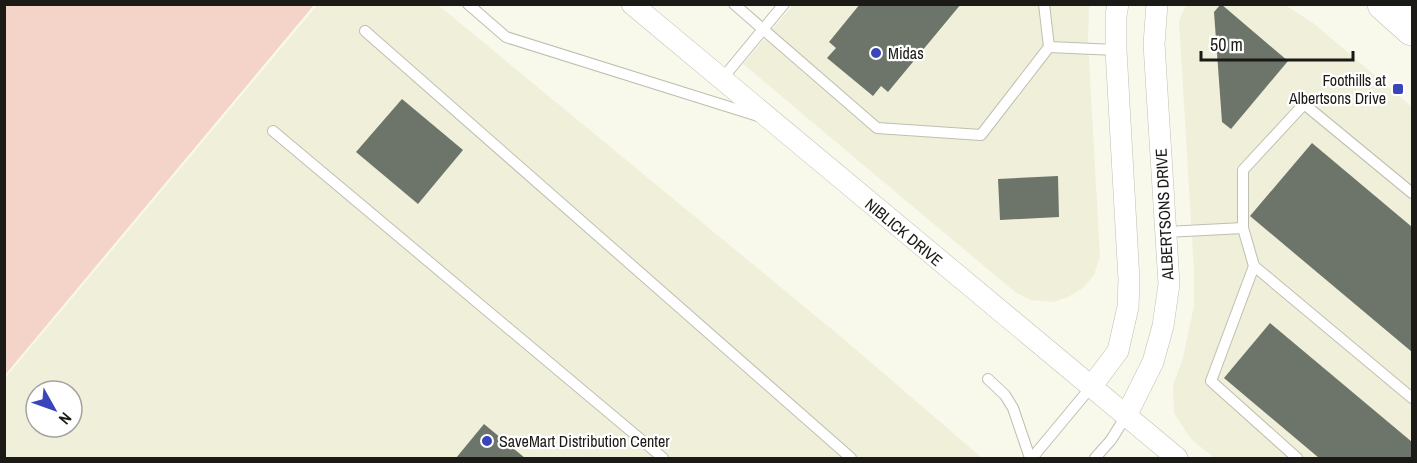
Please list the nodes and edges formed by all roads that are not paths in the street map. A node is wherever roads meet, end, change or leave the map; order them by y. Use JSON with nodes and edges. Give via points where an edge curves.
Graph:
{"nodes":[{"id":1,"x":468,"y":4,"type":"edge"},
{"id":2,"x":632,"y":4,"type":"edge"},
{"id":3,"x":734,"y":4,"type":"edge"},
{"id":4,"x":784,"y":4,"type":"edge"},
{"id":5,"x":1044,"y":4,"type":"edge"},
{"id":6,"x":1118,"y":4,"type":"edge"},
{"id":7,"x":1157,"y":4,"type":"edge"},
{"id":8,"x":1384,"y":4,"type":"edge"},
{"id":9,"x":763,"y":29,"type":"junction"},
{"id":10,"x":1413,"y":29,"type":"edge"},
{"id":11,"x":365,"y":31,"type":"dead end"},
{"id":12,"x":1049,"y":47,"type":"junction"},
{"id":13,"x":1116,"y":50,"type":"junction"},
{"id":14,"x":722,"y":79,"type":"junction"},
{"id":15,"x":770,"y":120,"type":"junction"},
{"id":16,"x":273,"y":131,"type":"dead end"},
{"id":17,"x":1413,"y":193,"type":"edge"},
{"id":18,"x":1243,"y":228,"type":"junction"},
{"id":19,"x":1166,"y":232,"type":"junction"},
{"id":20,"x":1254,"y":266,"type":"junction"},
{"id":21,"x":988,"y":379,"type":"dead end"},
{"id":22,"x":1092,"y":387,"type":"junction"},
{"id":23,"x":1413,"y":398,"type":"edge"},
{"id":24,"x":1126,"y":416,"type":"junction"},
{"id":25,"x":663,"y":459,"type":"edge"},
{"id":26,"x":851,"y":459,"type":"edge"},
{"id":27,"x":1031,"y":459,"type":"edge"},
{"id":28,"x":1095,"y":459,"type":"edge"},
{"id":29,"x":1177,"y":459,"type":"edge"},
{"id":30,"x":1297,"y":459,"type":"edge"}],
"edges":[{"from":1,"to":15,"type":"lane","via":[[506,37]]},
{"from":2,"to":14,"type":"street","name":"NIBLICK DRIVE"},
{"from":3,"to":9,"type":"lane"},
{"from":4,"to":9,"type":"lane"},
{"from":5,"to":12,"type":"lane"},
{"from":6,"to":13,"type":"street"},
{"from":7,"to":19,"type":"street","name":"ALBERTSONS DRIVE","via":[[1154,44]]},
{"from":8,"to":10,"type":"main road"},
{"from":9,"to":12,"type":"lane","via":[[877,128],[981,135]]},
{"from":9,"to":14,"type":"lane"},
{"from":11,"to":26,"type":"lane"},
{"from":12,"to":13,"type":"lane"},
{"from":13,"to":22,"type":"street","via":[[1128,307],[1118,351]]},
{"from":14,"to":15,"type":"street","name":"NIBLICK DRIVE"},
{"from":15,"to":22,"type":"street","name":"NIBLICK DRIVE"},
{"from":16,"to":25,"type":"lane"},
{"from":17,"to":18,"type":"lane","via":[[1304,104],[1243,170]]},
{"from":18,"to":19,"type":"lane"},
{"from":18,"to":20,"type":"lane"},
{"from":19,"to":24,"type":"street","name":"ALBERTSONS DRIVE","via":[[1169,284],[1163,326],[1153,362]]},
{"from":20,"to":23,"type":"lane"},
{"from":20,"to":30,"type":"lane","via":[[1211,381]]},
{"from":21,"to":27,"type":"lane","via":[[1013,408]]},
{"from":22,"to":24,"type":"street","name":"NIBLICK DRIVE"},
{"from":22,"to":27,"type":"lane"},
{"from":24,"to":28,"type":"lane"},
{"from":24,"to":29,"type":"street","name":"NIBLICK DRIVE"}]}
